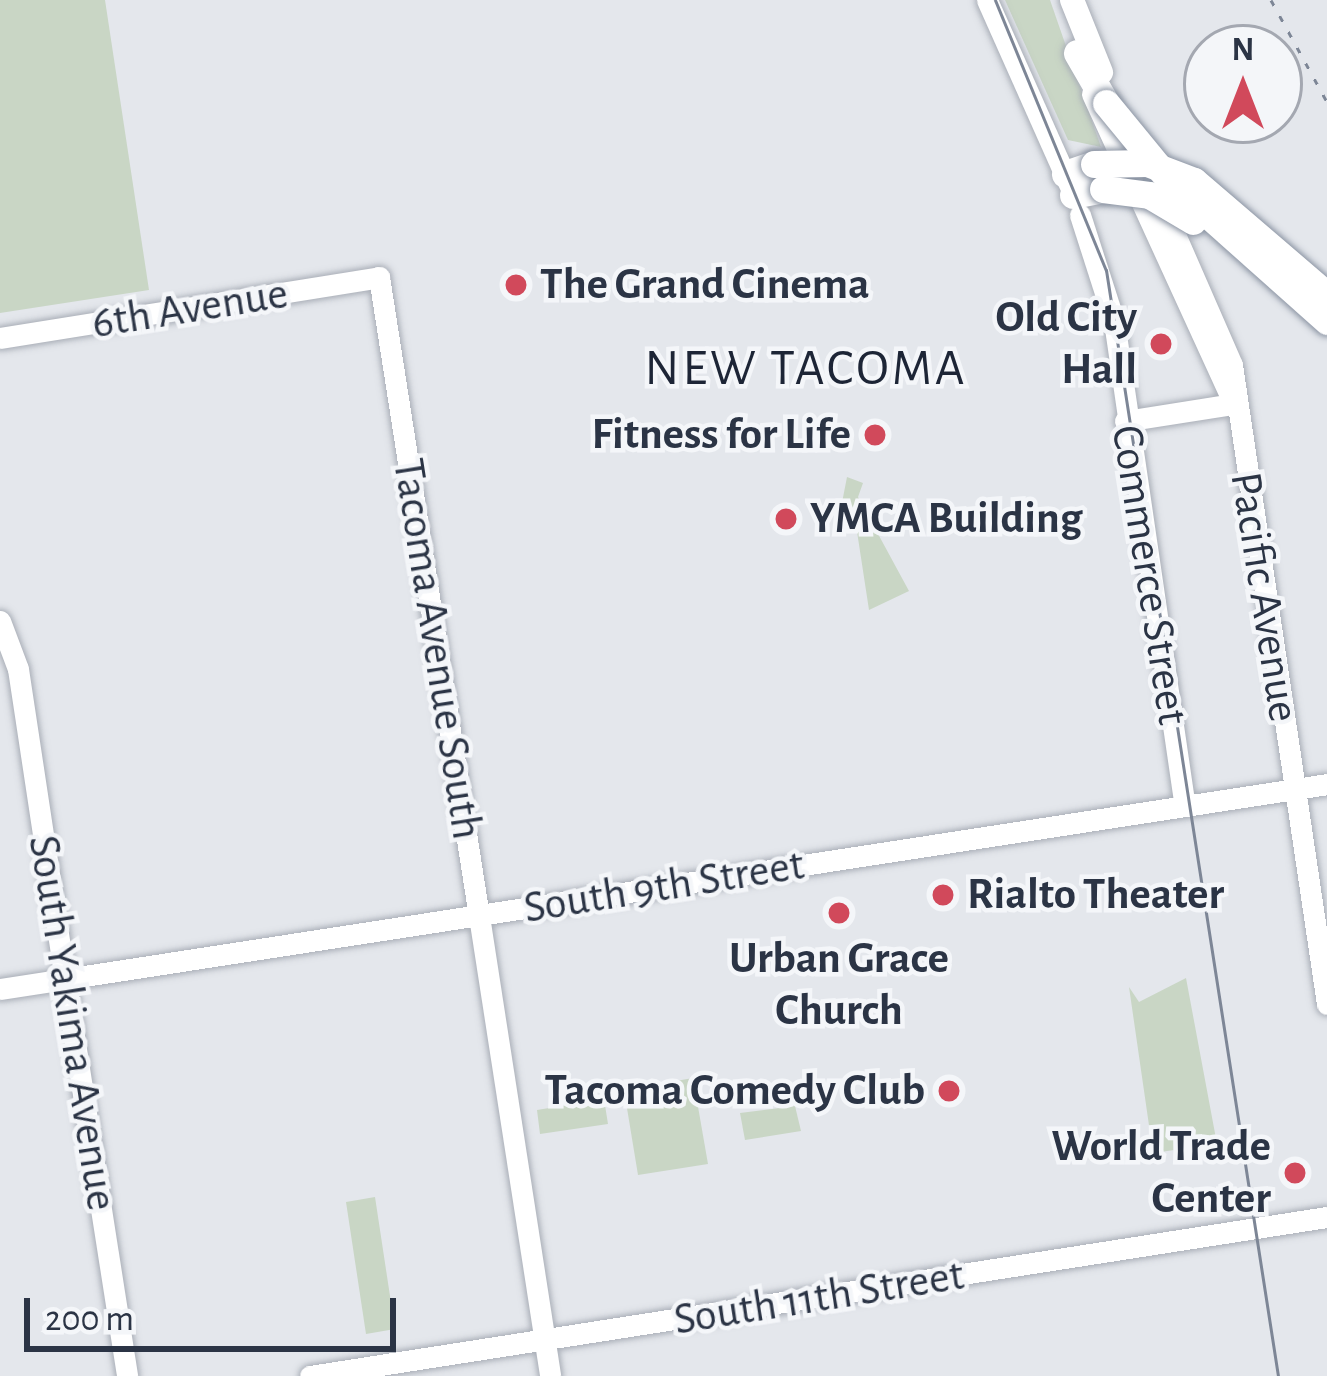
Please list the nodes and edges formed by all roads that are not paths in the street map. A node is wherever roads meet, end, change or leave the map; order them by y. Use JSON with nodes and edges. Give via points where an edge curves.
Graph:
{"nodes":[{"id":1,"x":987,"y":0,"type":"edge"},
{"id":2,"x":1060,"y":0,"type":"edge"},
{"id":3,"x":1072,"y":0,"type":"edge"},
{"id":4,"x":1077,"y":53,"type":"junction"},
{"id":5,"x":1109,"y":99,"type":"junction"},
{"id":6,"x":1099,"y":176,"type":"junction"},
{"id":7,"x":1073,"y":194,"type":"junction"},
{"id":8,"x":379,"y":277,"type":"joint"},
{"id":9,"x":1327,"y":295,"type":"edge"},
{"id":10,"x":1327,"y":312,"type":"edge"},
{"id":11,"x":1327,"y":321,"type":"edge"},
{"id":12,"x":1327,"y":336,"type":"edge"},
{"id":13,"x":0,"y":338,"type":"edge"},
{"id":14,"x":1113,"y":345,"type":"junction"},
{"id":15,"x":1234,"y":404,"type":"junction"},
{"id":16,"x":1125,"y":421,"type":"junction"},
{"id":17,"x":0,"y":621,"type":"edge"},
{"id":18,"x":1327,"y":784,"type":"edge"},
{"id":19,"x":1294,"y":789,"type":"junction"},
{"id":20,"x":1185,"y":806,"type":"junction"},
{"id":21,"x":479,"y":916,"type":"junction"},
{"id":22,"x":65,"y":980,"type":"junction"},
{"id":23,"x":0,"y":989,"type":"edge"},
{"id":24,"x":1327,"y":1004,"type":"edge"},
{"id":25,"x":1327,"y":1217,"type":"edge"},
{"id":26,"x":544,"y":1340,"type":"junction"},
{"id":27,"x":127,"y":1376,"type":"edge"},
{"id":28,"x":310,"y":1376,"type":"edge"},
{"id":29,"x":550,"y":1376,"type":"edge"}],
"edges":[{"from":1,"to":7,"type":"main road"},
{"from":2,"to":4,"type":"highway"},
{"from":3,"to":5,"type":"highway"},
{"from":4,"to":5,"type":"highway"},
{"from":4,"to":15,"type":"main road","name":"Pacific Avenue","via":[[1138,206]]},
{"from":5,"to":10,"type":"highway"},
{"from":5,"to":11,"type":"highway","bridge":true,"via":[[1171,182]]},
{"from":5,"to":15,"type":"main road","name":"Pacific Avenue","via":[[1229,352]]},
{"from":6,"to":7,"type":"highway"},
{"from":6,"to":9,"type":"highway","bridge":true,"via":[[1147,163],[1194,181]]},
{"from":6,"to":12,"type":"highway","bridge":true,"via":[[1181,212]]},
{"from":7,"to":14,"type":"main road","name":"Commerce Street"},
{"from":7,"to":14,"type":"main road","name":"Commerce Street","via":[[1107,284]]},
{"from":8,"to":13,"type":"main road","name":"6th Avenue"},
{"from":8,"to":21,"type":"main road","name":"Tacoma Avenue South"},
{"from":14,"to":16,"type":"main road","name":"Commerce Street"},
{"from":15,"to":16,"type":"main road"},
{"from":15,"to":19,"type":"main road","name":"Pacific Avenue"},
{"from":16,"to":20,"type":"main road","name":"Commerce Street"},
{"from":17,"to":22,"type":"main road","name":"South Yakima Avenue","via":[[18,669]]},
{"from":18,"to":19,"type":"main road","name":"South 9th Street"},
{"from":19,"to":20,"type":"main road","name":"South 9th Street"},
{"from":19,"to":24,"type":"main road","name":"Pacific Avenue"},
{"from":20,"to":21,"type":"main road","name":"South 9th Street"},
{"from":21,"to":22,"type":"main road","name":"South 9th Street"},
{"from":21,"to":26,"type":"main road","name":"Tacoma Avenue South"},
{"from":22,"to":23,"type":"main road","name":"South 9th Street"},
{"from":22,"to":27,"type":"main road","name":"South Yakima Avenue"},
{"from":25,"to":26,"type":"main road","name":"South 11th Street"},
{"from":26,"to":28,"type":"main road","name":"South 11th Street"},
{"from":26,"to":29,"type":"main road","name":"Tacoma Avenue South"}]}
